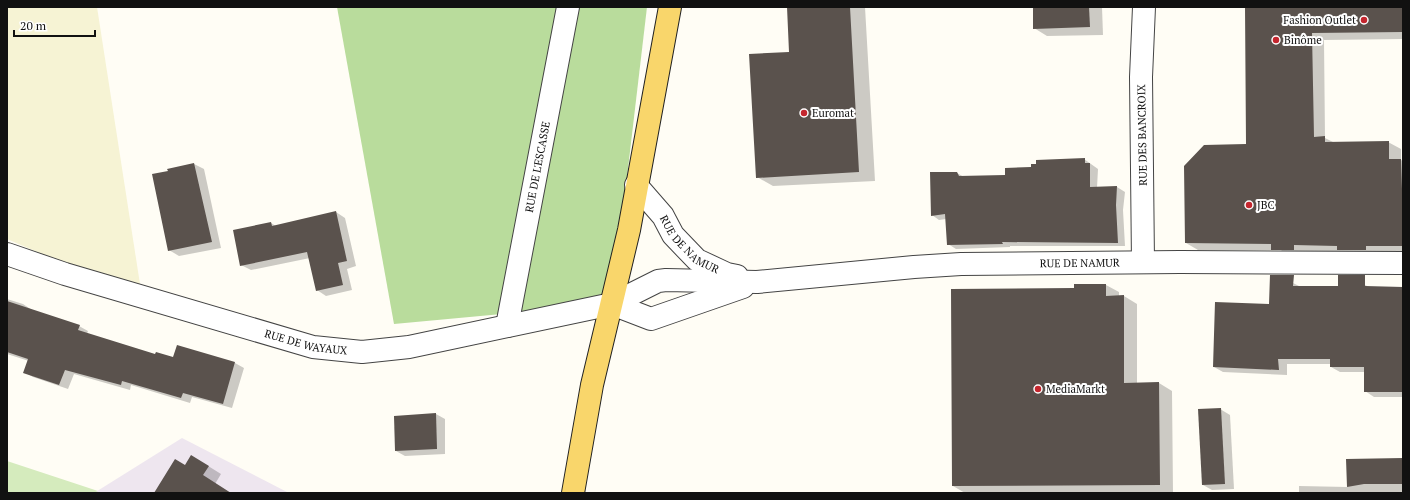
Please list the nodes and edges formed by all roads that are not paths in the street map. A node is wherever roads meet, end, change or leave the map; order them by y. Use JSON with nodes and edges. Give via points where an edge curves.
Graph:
{"nodes":[{"id":1,"x":568,"y":7,"type":"edge"},
{"id":2,"x":670,"y":7,"type":"edge"},
{"id":3,"x":1144,"y":7,"type":"edge"},
{"id":4,"x":636,"y":184,"type":"junction"},
{"id":5,"x":7,"y":254,"type":"edge"},
{"id":6,"x":1143,"y":262,"type":"junction"},
{"id":7,"x":1403,"y":263,"type":"edge"},
{"id":8,"x":757,"y":282,"type":"junction"},
{"id":9,"x":612,"y":304,"type":"junction"},
{"id":10,"x":507,"y":326,"type":"junction"},
{"id":11,"x":573,"y":493,"type":"edge"}],
"edges":[{"from":1,"to":10,"type":"street","name":"RUE DE L'ESCASSE"},
{"from":2,"to":4,"type":"main road"},
{"from":3,"to":6,"type":"street","name":"RUE DES BANCROIX","via":[[1141,77]]},
{"from":4,"to":8,"type":"street","name":"RUE DE NAMUR","via":[[663,216],[674,235],[697,260],[727,274]]},
{"from":4,"to":9,"type":"main road","via":[[629,230]]},
{"from":5,"to":10,"type":"street","name":"RUE DE WAYAUX","via":[[65,274],[313,347],[362,352],[409,347]]},
{"from":6,"to":7,"type":"street","name":"RUE DE NAMUR"},
{"from":6,"to":8,"type":"street","name":"RUE DE NAMUR","via":[[930,266]]},
{"from":8,"to":9,"type":"street","name":"RUE DE NAMUR","via":[[658,281]]},
{"from":8,"to":9,"type":"street","via":[[651,319]]},
{"from":9,"to":10,"type":"street","name":"RUE DE WAYAUX"},
{"from":9,"to":11,"type":"main road","via":[[592,385]]}]}
